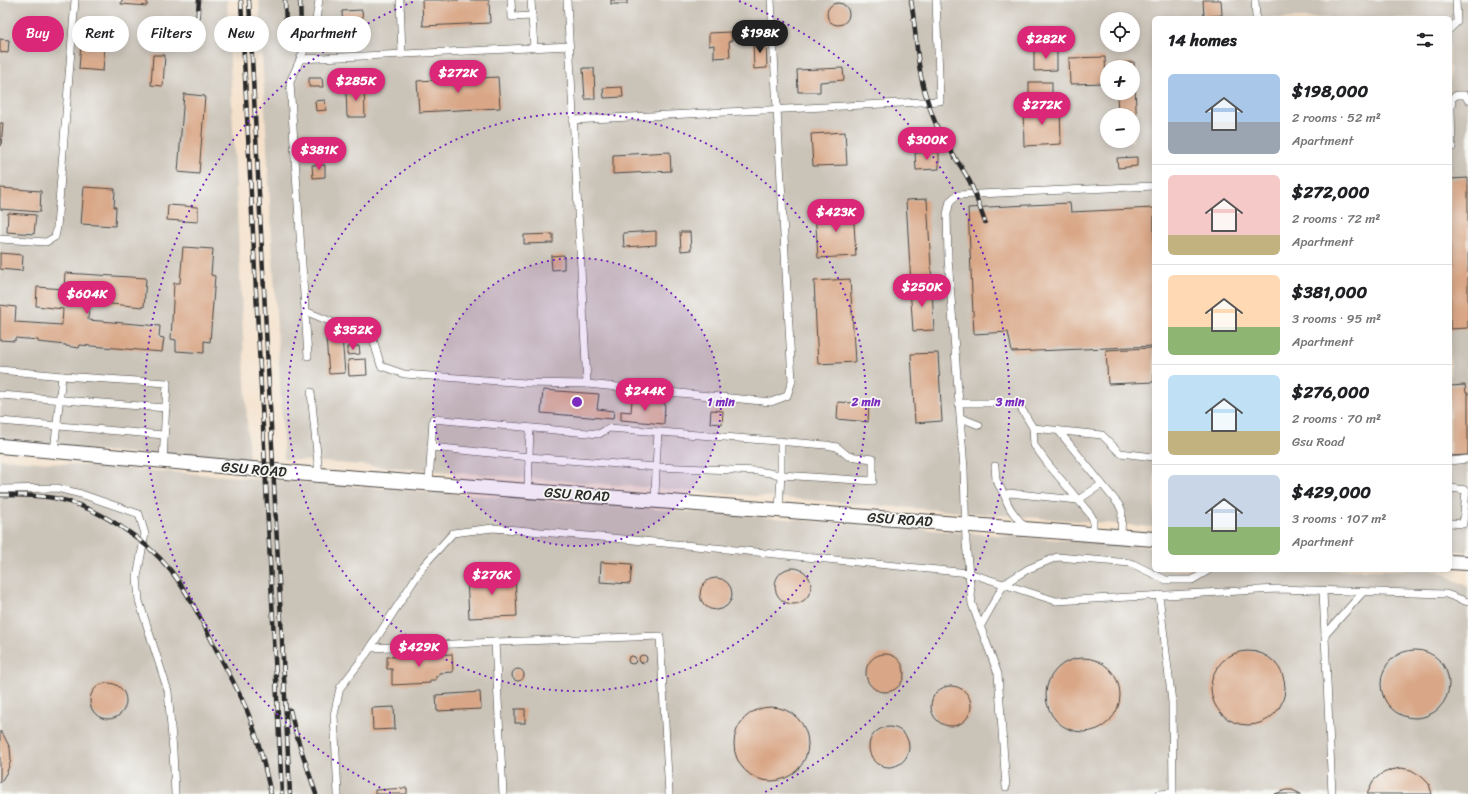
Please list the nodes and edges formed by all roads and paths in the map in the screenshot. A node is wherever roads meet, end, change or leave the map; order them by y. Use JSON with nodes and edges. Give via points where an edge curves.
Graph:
{"nodes":[{"id":1,"x":75,"y":0,"type":"edge"},
{"id":2,"x":319,"y":0,"type":"edge"},
{"id":3,"x":400,"y":0,"type":"edge"},
{"id":4,"x":511,"y":0,"type":"edge"},
{"id":5,"x":531,"y":0,"type":"edge"},
{"id":6,"x":567,"y":0,"type":"edge"},
{"id":7,"x":771,"y":0,"type":"edge"},
{"id":8,"x":936,"y":0,"type":"edge"},
{"id":9,"x":1255,"y":0,"type":"edge"},
{"id":10,"x":1456,"y":0,"type":"edge"},
{"id":11,"x":532,"y":16,"type":"junction"},
{"id":12,"x":1256,"y":16,"type":"edge"},
{"id":13,"x":1452,"y":27,"type":"edge"},
{"id":14,"x":570,"y":46,"type":"junction"},
{"id":15,"x":534,"y":48,"type":"junction"},
{"id":16,"x":402,"y":54,"type":"junction"},
{"id":17,"x":300,"y":59,"type":"junction"},
{"id":18,"x":1452,"y":98,"type":"edge"},
{"id":19,"x":1468,"y":100,"type":"edge"},
{"id":20,"x":777,"y":110,"type":"junction"},
{"id":21,"x":573,"y":120,"type":"junction"},
{"id":22,"x":1152,"y":186,"type":"edge"},
{"id":23,"x":0,"y":239,"type":"edge"},
{"id":24,"x":305,"y":311,"type":"junction"},
{"id":25,"x":308,"y":356,"type":"dead end"},
{"id":26,"x":0,"y":370,"type":"edge"},
{"id":27,"x":62,"y":376,"type":"junction"},
{"id":28,"x":587,"y":384,"type":"junction"},
{"id":29,"x":311,"y":392,"type":"dead end"},
{"id":30,"x":0,"y":394,"type":"edge"},
{"id":31,"x":60,"y":399,"type":"junction"},
{"id":32,"x":959,"y":403,"type":"junction"},
{"id":33,"x":166,"y":408,"type":"junction"},
{"id":34,"x":961,"y":418,"type":"junction"},
{"id":35,"x":0,"y":421,"type":"edge"},
{"id":36,"x":979,"y":425,"type":"dead end"},
{"id":37,"x":57,"y":426,"type":"junction"},
{"id":38,"x":530,"y":428,"type":"junction"},
{"id":39,"x":1033,"y":428,"type":"junction"},
{"id":40,"x":1058,"y":430,"type":"junction"},
{"id":41,"x":658,"y":432,"type":"junction"},
{"id":42,"x":164,"y":435,"type":"junction"},
{"id":43,"x":781,"y":441,"type":"junction"},
{"id":44,"x":0,"y":446,"type":"edge"},
{"id":45,"x":431,"y":447,"type":"junction"},
{"id":46,"x":54,"y":451,"type":"junction"},
{"id":47,"x":529,"y":457,"type":"junction"},
{"id":48,"x":1152,"y":457,"type":"edge"},
{"id":49,"x":1452,"y":460,"type":"edge"},
{"id":50,"x":1468,"y":460,"type":"edge"},
{"id":51,"x":163,"y":461,"type":"junction"},
{"id":52,"x":995,"y":466,"type":"dead end"},
{"id":53,"x":656,"y":467,"type":"junction"},
{"id":54,"x":319,"y":475,"type":"junction"},
{"id":55,"x":781,"y":475,"type":"junction"},
{"id":56,"x":429,"y":483,"type":"junction"},
{"id":57,"x":1102,"y":484,"type":"junction"},
{"id":58,"x":0,"y":488,"type":"edge"},
{"id":59,"x":1452,"y":488,"type":"edge"},
{"id":60,"x":528,"y":491,"type":"junction"},
{"id":61,"x":1005,"y":496,"type":"junction"},
{"id":62,"x":655,"y":500,"type":"junction"},
{"id":63,"x":1078,"y":500,"type":"junction"},
{"id":64,"x":779,"y":510,"type":"junction"},
{"id":65,"x":1452,"y":523,"type":"edge"},
{"id":66,"x":965,"y":524,"type":"junction"},
{"id":67,"x":1027,"y":529,"type":"junction"},
{"id":68,"x":1093,"y":534,"type":"junction"},
{"id":69,"x":1121,"y":536,"type":"junction"},
{"id":70,"x":1152,"y":539,"type":"edge"},
{"id":71,"x":1452,"y":562,"type":"edge"},
{"id":72,"x":1468,"y":563,"type":"edge"},
{"id":73,"x":1206,"y":572,"type":"edge"},
{"id":74,"x":969,"y":573,"type":"junction"},
{"id":75,"x":1004,"y":584,"type":"junction"},
{"id":76,"x":1323,"y":591,"type":"junction"},
{"id":77,"x":1363,"y":592,"type":"junction"},
{"id":78,"x":1159,"y":596,"type":"junction"},
{"id":79,"x":1468,"y":602,"type":"edge"},
{"id":80,"x":980,"y":627,"type":"junction"},
{"id":81,"x":1325,"y":635,"type":"junction"},
{"id":82,"x":495,"y":642,"type":"junction"},
{"id":83,"x":371,"y":648,"type":"junction"},
{"id":84,"x":1006,"y":787,"type":"dead end"},
{"id":85,"x":175,"y":794,"type":"edge"},
{"id":86,"x":338,"y":794,"type":"edge"},
{"id":87,"x":503,"y":794,"type":"edge"},
{"id":88,"x":669,"y":794,"type":"edge"},
{"id":89,"x":1160,"y":794,"type":"edge"},
{"id":90,"x":1173,"y":794,"type":"edge"},
{"id":91,"x":1332,"y":794,"type":"edge"}],
"edges":[{"from":1,"to":23,"type":"lane","via":[[55,237],[46,242]]},
{"from":2,"to":17,"type":"lane","via":[[315,26]]},
{"from":3,"to":16,"type":"lane"},
{"from":4,"to":11,"type":"lane","via":[[512,17]]},
{"from":5,"to":11,"type":"lane"},
{"from":6,"to":14,"type":"lane"},
{"from":7,"to":20,"type":"lane"},
{"from":8,"to":20,"type":"lane","via":[[940,101]]},
{"from":9,"to":12,"type":"lane"},
{"from":10,"to":13,"type":"lane","via":[[1457,22]]},
{"from":11,"to":15,"type":"lane"},
{"from":14,"to":15,"type":"lane"},
{"from":14,"to":21,"type":"lane"},
{"from":15,"to":16,"type":"lane"},
{"from":16,"to":17,"type":"lane"},
{"from":17,"to":24,"type":"lane","via":[[290,82]]},
{"from":18,"to":19,"type":"lane","via":[[1465,95]]},
{"from":20,"to":21,"type":"lane"},
{"from":20,"to":28,"type":"lane","via":[[792,381],[786,396],[771,402]]},
{"from":21,"to":28,"type":"lane"},
{"from":22,"to":32,"type":"lane","via":[[957,195],[950,201],[947,214],[948,258]]},
{"from":24,"to":25,"type":"lane"},
{"from":24,"to":28,"type":"lane","via":[[373,339],[381,366],[404,374],[525,383]]},
{"from":26,"to":27,"type":"lane"},
{"from":27,"to":31,"type":"lane"},
{"from":27,"to":33,"type":"lane","via":[[167,383]]},
{"from":29,"to":54,"type":"lane"},
{"from":30,"to":31,"type":"lane"},
{"from":31,"to":33,"type":"lane"},
{"from":31,"to":37,"type":"lane"},
{"from":32,"to":34,"type":"lane"},
{"from":32,"to":39,"type":"lane","via":[[1018,403]]},
{"from":33,"to":42,"type":"lane"},
{"from":34,"to":36,"type":"lane"},
{"from":34,"to":66,"type":"lane"},
{"from":35,"to":37,"type":"lane"},
{"from":37,"to":42,"type":"lane"},
{"from":37,"to":46,"type":"lane"},
{"from":38,"to":41,"type":"lane","via":[[599,434],[609,428]]},
{"from":38,"to":45,"type":"lane","via":[[433,419]]},
{"from":38,"to":47,"type":"lane"},
{"from":39,"to":40,"type":"lane"},
{"from":39,"to":63,"type":"lane","via":[[1034,445]]},
{"from":40,"to":48,"type":"lane","via":[[1102,436],[1120,453]]},
{"from":40,"to":57,"type":"lane"},
{"from":41,"to":43,"type":"lane"},
{"from":41,"to":53,"type":"lane"},
{"from":42,"to":51,"type":"lane"},
{"from":43,"to":55,"type":"lane"},
{"from":43,"to":55,"type":"lane","via":[[826,444],[837,447],[848,456],[873,459],[873,480]]},
{"from":44,"to":46,"type":"street","name":"GSU ROAD"},
{"from":45,"to":47,"type":"lane"},
{"from":45,"to":56,"type":"lane"},
{"from":46,"to":51,"type":"street","name":"GSU ROAD"},
{"from":47,"to":53,"type":"lane"},
{"from":47,"to":60,"type":"lane"},
{"from":49,"to":50,"type":"lane"},
{"from":51,"to":54,"type":"street","name":"GSU ROAD"},
{"from":52,"to":61,"type":"lane","via":[[996,480]]},
{"from":53,"to":55,"type":"lane","via":[[758,471]]},
{"from":53,"to":62,"type":"lane"},
{"from":54,"to":56,"type":"street","name":"GSU ROAD"},
{"from":55,"to":64,"type":"lane"},
{"from":56,"to":60,"type":"street","name":"GSU ROAD"},
{"from":57,"to":63,"type":"lane"},
{"from":57,"to":69,"type":"lane","via":[[1122,511]]},
{"from":58,"to":85,"type":"lane","via":[[57,488],[139,514],[146,534],[137,577],[139,601],[168,691]]},
{"from":59,"to":65,"type":"lane","via":[[1466,490],[1463,524]]},
{"from":60,"to":62,"type":"street","name":"GSU ROAD"},
{"from":61,"to":63,"type":"lane","via":[[1009,493]]},
{"from":61,"to":67,"type":"lane","via":[[1006,502]]},
{"from":62,"to":64,"type":"street","name":"GSU ROAD"},
{"from":63,"to":68,"type":"lane","via":[[1093,519]]},
{"from":64,"to":66,"type":"street","name":"GSU ROAD"},
{"from":66,"to":67,"type":"street","name":"GSU ROAD"},
{"from":66,"to":74,"type":"lane"},
{"from":67,"to":68,"type":"street","name":"GSU ROAD"},
{"from":68,"to":69,"type":"street","name":"GSU ROAD"},
{"from":69,"to":70,"type":"street","name":"GSU ROAD"},
{"from":71,"to":72,"type":"street"},
{"from":73,"to":75,"type":"lane","via":[[1192,580],[1166,580],[1131,563],[1057,557],[1028,569]]},
{"from":74,"to":75,"type":"lane"},
{"from":74,"to":80,"type":"lane","via":[[972,604]]},
{"from":74,"to":83,"type":"lane","via":[[493,528],[453,533],[424,565]]},
{"from":75,"to":78,"type":"lane","via":[[1056,601]]},
{"from":75,"to":80,"type":"lane"},
{"from":76,"to":77,"type":"lane"},
{"from":76,"to":78,"type":"lane","via":[[1277,589]]},
{"from":76,"to":81,"type":"lane"},
{"from":77,"to":79,"type":"lane","via":[[1446,594]]},
{"from":77,"to":81,"type":"lane"},
{"from":78,"to":90,"type":"lane","via":[[1172,702]]},
{"from":80,"to":84,"type":"lane","via":[[998,674]]},
{"from":81,"to":91,"type":"lane"},
{"from":82,"to":83,"type":"lane"},
{"from":82,"to":87,"type":"lane"},
{"from":82,"to":88,"type":"lane","via":[[660,636]]},
{"from":83,"to":86,"type":"lane","via":[[340,688],[334,715]]},
{"from":89,"to":90,"type":"lane"}]}
